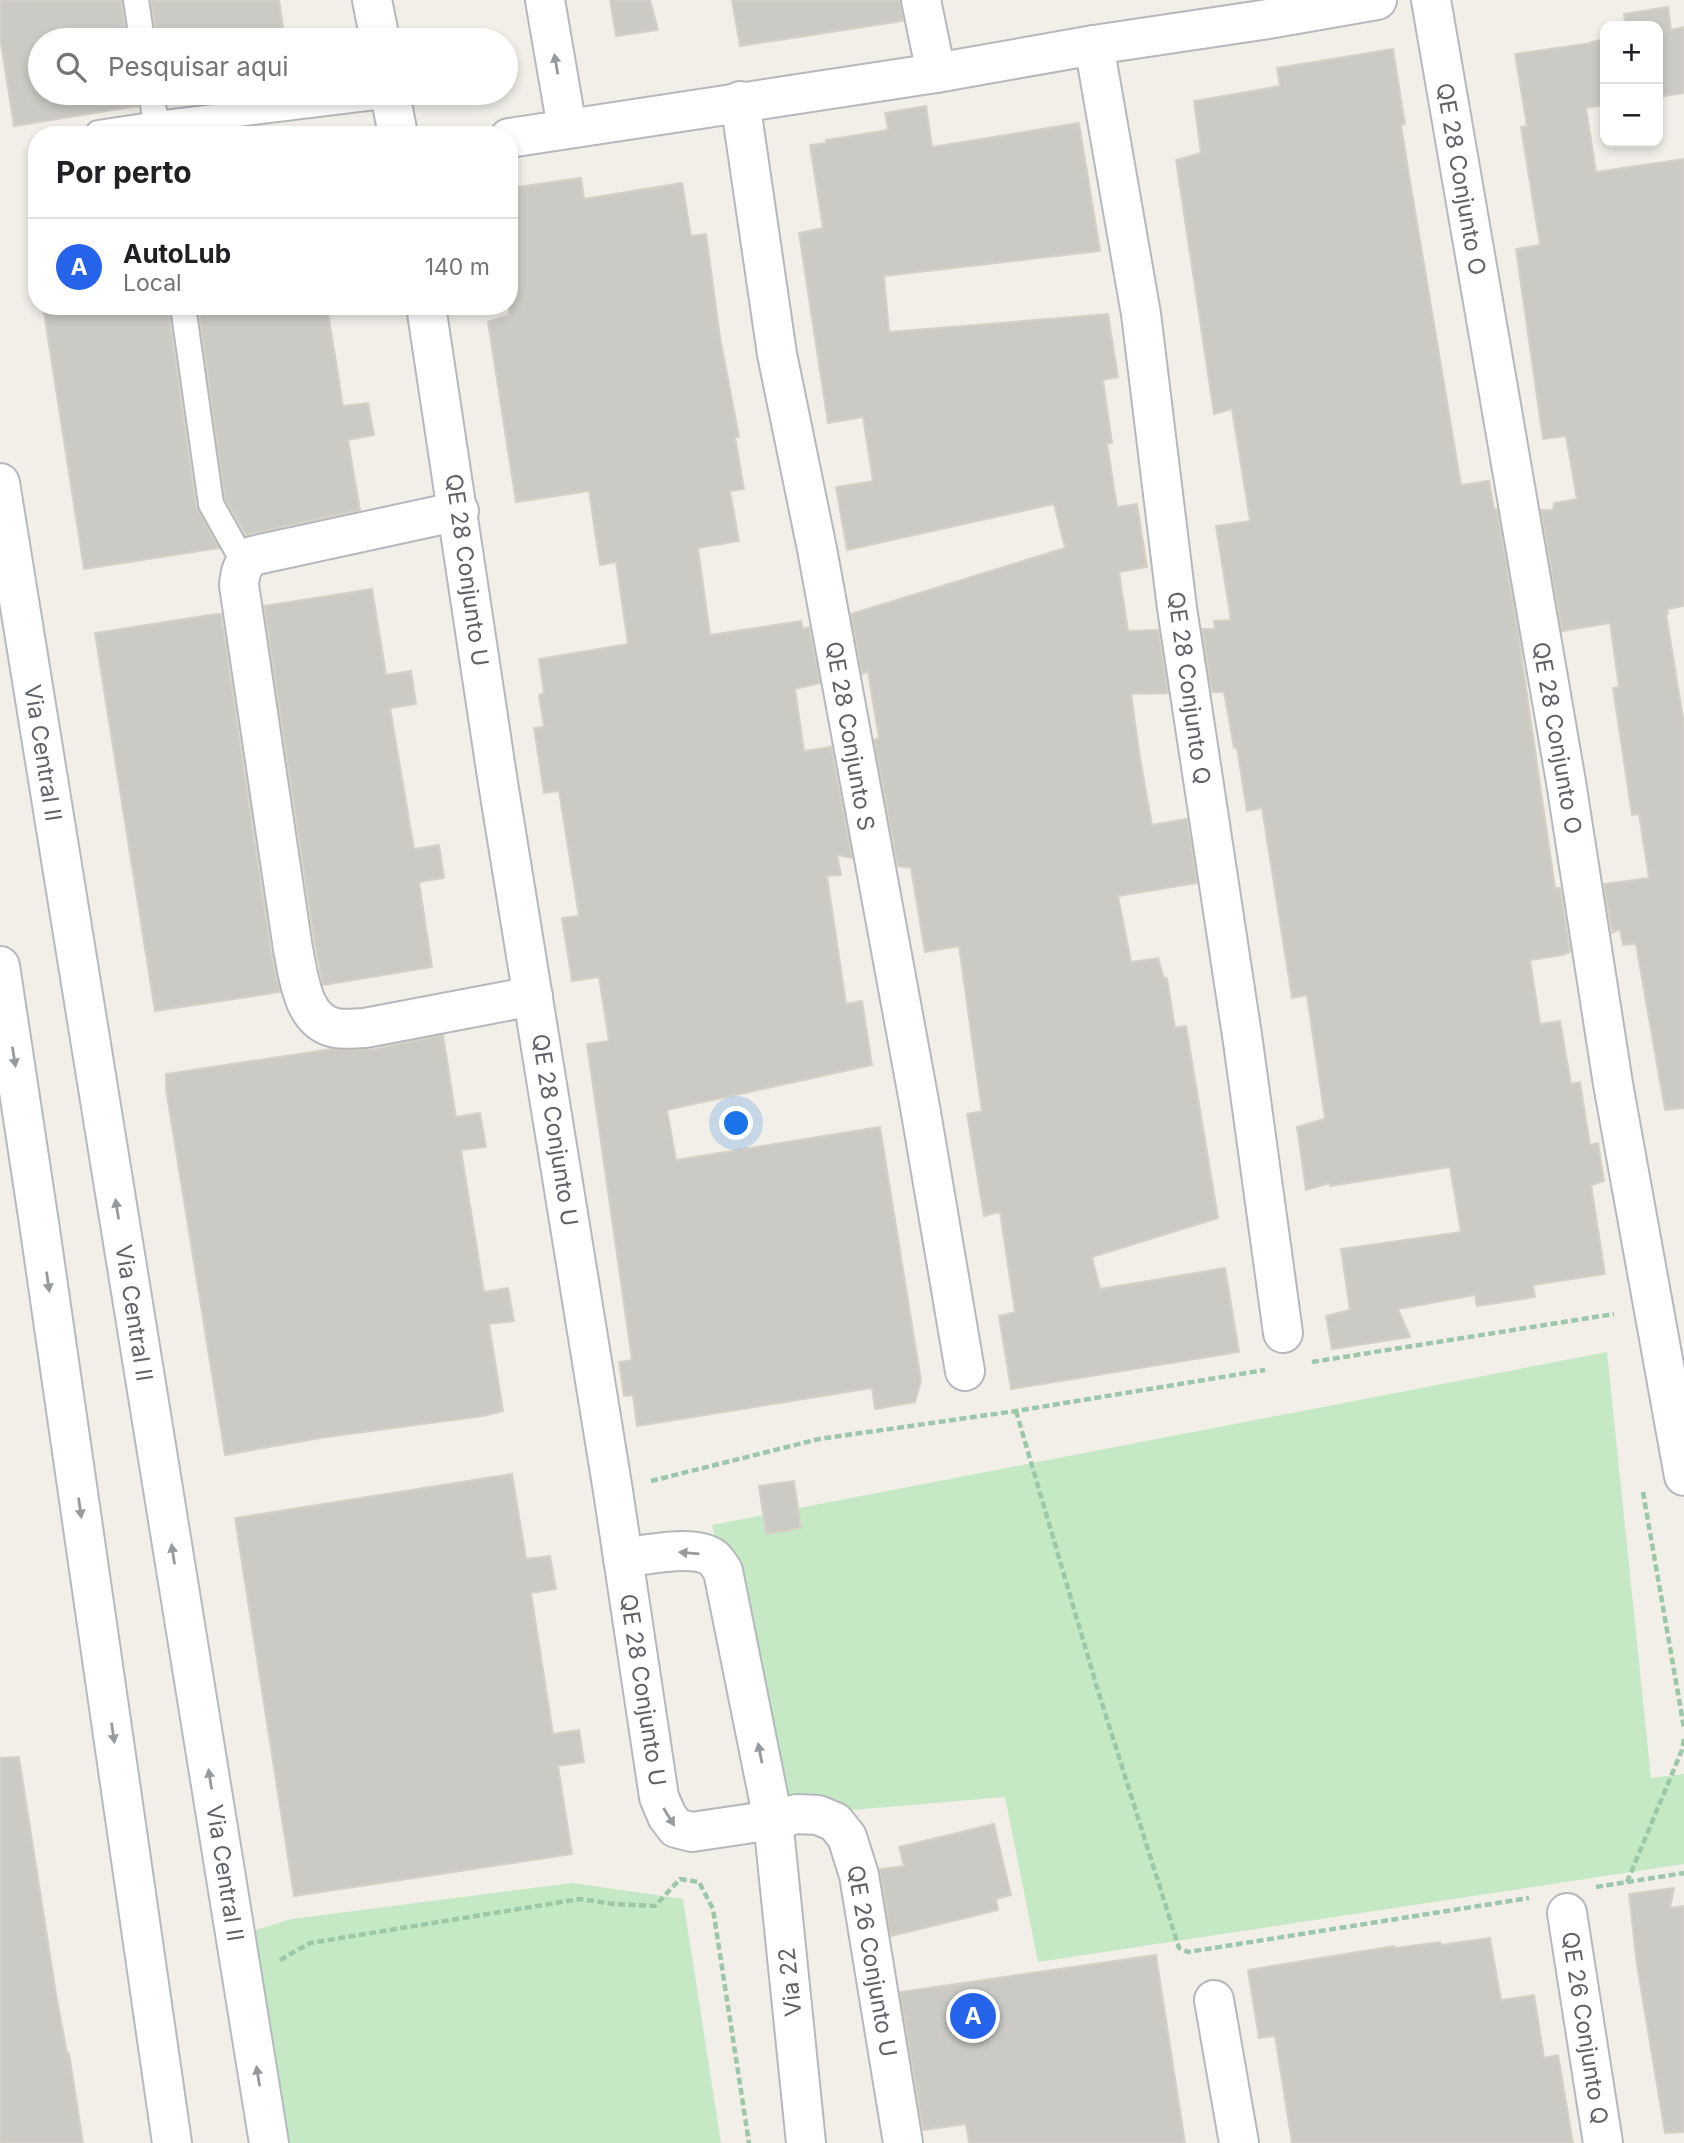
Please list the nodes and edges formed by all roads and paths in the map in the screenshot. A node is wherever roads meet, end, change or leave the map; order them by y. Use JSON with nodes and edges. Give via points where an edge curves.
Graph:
{"nodes":[{"id":1,"x":135,"y":0,"type":"edge"},
{"id":2,"x":372,"y":0,"type":"edge"},
{"id":3,"x":545,"y":0,"type":"edge"},
{"id":4,"x":921,"y":0,"type":"edge"},
{"id":5,"x":1377,"y":0,"type":"edge"},
{"id":6,"x":1431,"y":0,"type":"edge"},
{"id":7,"x":1261,"y":10,"type":"edge"},
{"id":8,"x":140,"y":28,"type":"edge"},
{"id":9,"x":378,"y":28,"type":"edge"},
{"id":10,"x":1094,"y":45,"type":"junction"},
{"id":11,"x":936,"y":73,"type":"junction"},
{"id":12,"x":740,"y":101,"type":"junction"},
{"id":13,"x":153,"y":105,"type":"edge"},
{"id":14,"x":317,"y":105,"type":"edge"},
{"id":15,"x":393,"y":105,"type":"edge"},
{"id":16,"x":156,"y":126,"type":"edge"},
{"id":17,"x":177,"y":126,"type":"edge"},
{"id":18,"x":396,"y":126,"type":"edge"},
{"id":19,"x":567,"y":128,"type":"junction"},
{"id":20,"x":518,"y":136,"type":"edge"},
{"id":21,"x":184,"y":315,"type":"edge"},
{"id":22,"x":427,"y":315,"type":"edge"},
{"id":23,"x":0,"y":483,"type":"edge"},
{"id":24,"x":459,"y":511,"type":"junction"},
{"id":25,"x":244,"y":563,"type":"junction"},
{"id":26,"x":12,"y":643,"type":"edge"},
{"id":27,"x":0,"y":966,"type":"edge"},
{"id":28,"x":533,"y":996,"type":"junction"},
{"id":29,"x":1618,"y":1313,"type":"dead end"},
{"id":30,"x":1283,"y":1333,"type":"dead end"},
{"id":31,"x":1312,"y":1363,"type":"dead end"},
{"id":32,"x":1272,"y":1369,"type":"dead end"},
{"id":33,"x":965,"y":1371,"type":"dead end"},
{"id":34,"x":1016,"y":1411,"type":"junction"},
{"id":35,"x":1684,"y":1476,"type":"edge"},
{"id":36,"x":1643,"y":1486,"type":"dead end"},
{"id":37,"x":613,"y":1491,"type":"junction"},
{"id":38,"x":623,"y":1558,"type":"junction"},
{"id":39,"x":1684,"y":1728,"type":"edge"},
{"id":40,"x":1684,"y":1739,"type":"edge"},
{"id":41,"x":785,"y":1817,"type":"junction"},
{"id":42,"x":1684,"y":1873,"type":"edge"},
{"id":43,"x":1627,"y":1882,"type":"junction"},
{"id":44,"x":1532,"y":1897,"type":"dead end"},
{"id":45,"x":1576,"y":1901,"type":"joint"},
{"id":46,"x":276,"y":1962,"type":"dead end"},
{"id":47,"x":1214,"y":2000,"type":"dead end"},
{"id":48,"x":172,"y":2143,"type":"edge"},
{"id":49,"x":269,"y":2143,"type":"edge"},
{"id":50,"x":749,"y":2143,"type":"edge"},
{"id":51,"x":806,"y":2143,"type":"edge"},
{"id":52,"x":903,"y":2143,"type":"edge"},
{"id":53,"x":1239,"y":2143,"type":"edge"},
{"id":54,"x":1603,"y":2143,"type":"edge"}],
"edges":[{"from":1,"to":8,"type":"lane"},
{"from":2,"to":9,"type":"street"},
{"from":19,"to":3,"type":"street","one_way":true},
{"from":4,"to":11,"type":"street"},
{"from":5,"to":7,"type":"street"},
{"from":6,"to":35,"type":"street","name":"QE 28 Conjunto O","via":[[1566,782],[1613,1084]]},
{"from":7,"to":10,"type":"street"},
{"from":10,"to":11,"type":"street"},
{"from":10,"to":30,"type":"street","name":"QE 28 Conjunto Q","via":[[1141,314],[1177,608]]},
{"from":11,"to":12,"type":"street"},
{"from":12,"to":19,"type":"street"},
{"from":12,"to":33,"type":"street","name":"QE 28 Conjunto S","via":[[777,354],[817,549]]},
{"from":13,"to":16,"type":"lane"},
{"from":14,"to":17,"type":"lane"},
{"from":15,"to":18,"type":"street"},
{"from":19,"to":20,"type":"street"},
{"from":21,"to":25,"type":"lane","via":[[211,504]]},
{"from":22,"to":24,"type":"street","name":"QE 28 Conjunto U"},
{"from":23,"to":26,"type":"street","name":"Via Central II"},
{"from":24,"to":25,"type":"street","via":[[252,555]]},
{"from":24,"to":28,"type":"street","name":"QE 28 Conjunto U"},
{"from":25,"to":28,"type":"street","via":[[239,586],[293,949],[302,995],[318,1021],[336,1028],[365,1028]]},
{"from":49,"to":26,"type":"street","name":"Via Central II","one_way":true},
{"from":27,"to":48,"type":"street","one_way":true},
{"from":28,"to":37,"type":"street","name":"QE 28 Conjunto U"},
{"from":29,"to":31,"type":"path"},
{"from":32,"to":34,"type":"path"},
{"from":34,"to":37,"type":"path","via":[[819,1438]]},
{"from":34,"to":44,"type":"path","via":[[1179,1948],[1188,1952]]},
{"from":36,"to":39,"type":"path"},
{"from":37,"to":38,"type":"street","name":"QE 28 Conjunto U"},
{"from":41,"to":38,"type":"street","name":"Via 22","one_way":true,"via":[[723,1571],[712,1557],[699,1553]]},
{"from":38,"to":41,"type":"street","name":"QE 28 Conjunto U","one_way":true,"via":[[659,1797],[667,1816],[676,1828],[692,1832]]},
{"from":40,"to":43,"type":"path"},
{"from":41,"to":51,"type":"street","name":"Via 22"},
{"from":41,"to":52,"type":"street","name":"QE 26 Conjunto U","via":[[818,1815],[835,1822],[847,1837],[859,1875]]},
{"from":42,"to":43,"type":"path"},
{"from":43,"to":45,"type":"path"},
{"from":45,"to":54,"type":"street","name":"QE 26 Conjunto Q"},
{"from":46,"to":50,"type":"path","via":[[310,1943],[580,1899],[655,1906],[680,1879],[699,1882],[713,1909]]},
{"from":47,"to":53,"type":"street"}]}
